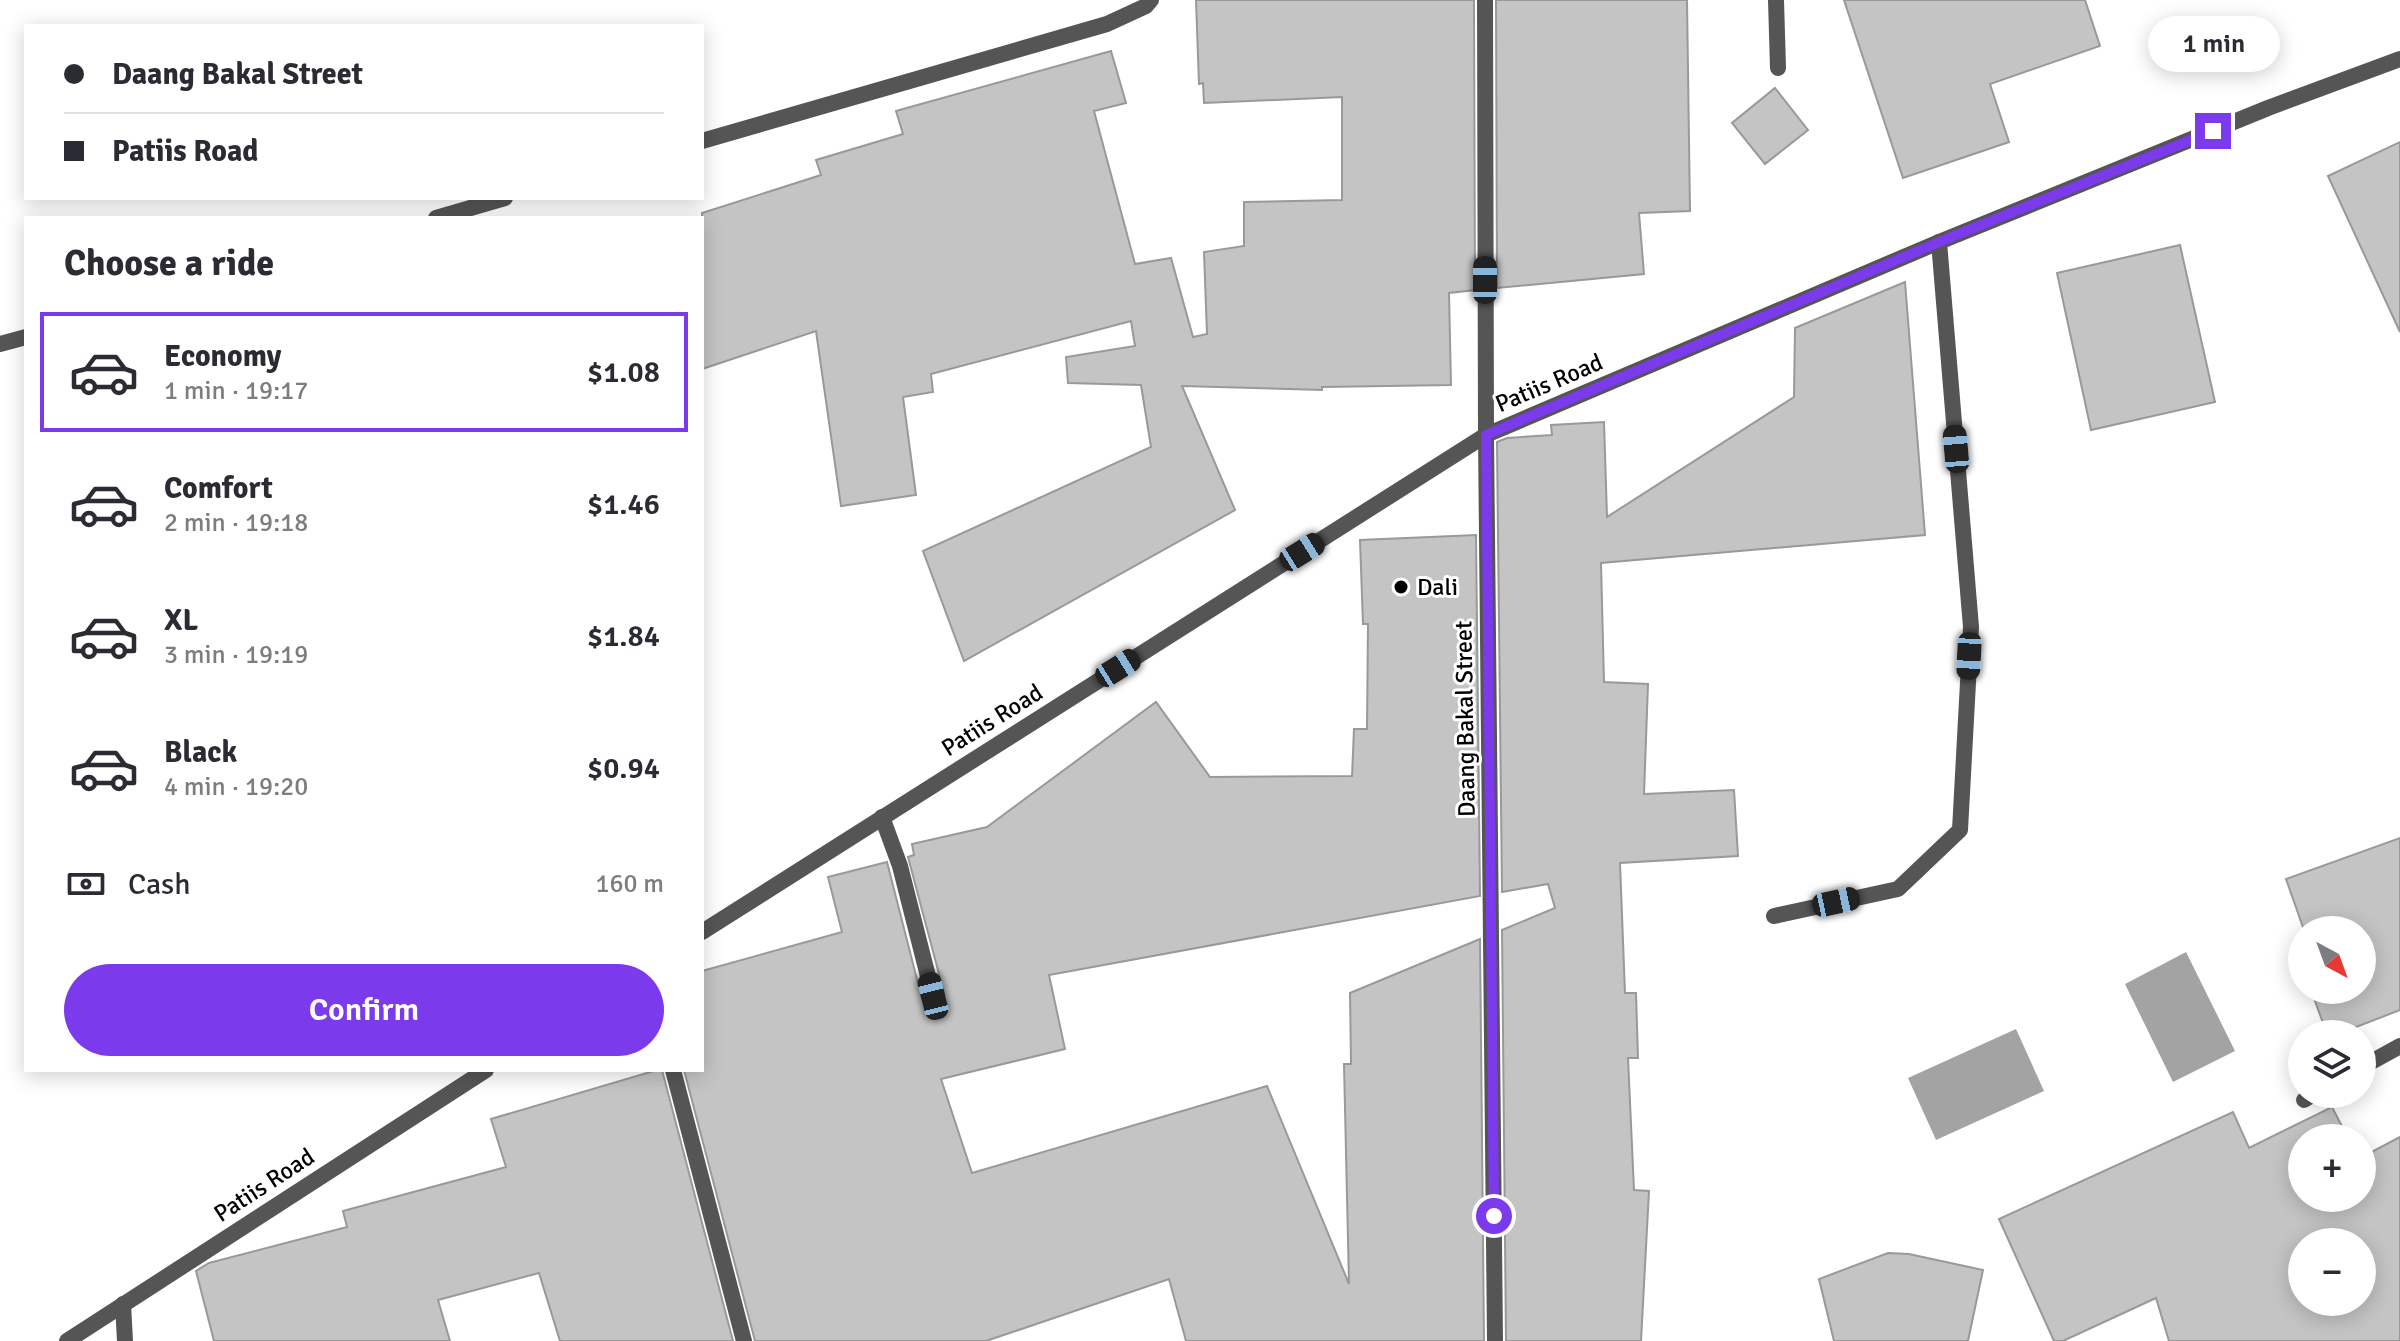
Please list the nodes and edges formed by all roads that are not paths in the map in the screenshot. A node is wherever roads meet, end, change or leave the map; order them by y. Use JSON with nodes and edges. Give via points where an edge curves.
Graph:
{"nodes":[{"id":1,"x":1151,"y":0,"type":"edge"},
{"id":2,"x":1485,"y":0,"type":"edge"},
{"id":3,"x":1776,"y":0,"type":"edge"},
{"id":4,"x":2400,"y":59,"type":"edge"},
{"id":5,"x":1778,"y":68,"type":"dead end"},
{"id":6,"x":704,"y":140,"type":"edge"},
{"id":7,"x":498,"y":200,"type":"edge"},
{"id":8,"x":443,"y":216,"type":"edge"},
{"id":9,"x":1939,"y":242,"type":"junction"},
{"id":10,"x":24,"y":338,"type":"edge"},
{"id":11,"x":0,"y":344,"type":"edge"},
{"id":12,"x":1486,"y":435,"type":"junction"},
{"id":13,"x":882,"y":817,"type":"junction"},
{"id":14,"x":1774,"y":916,"type":"dead end"},
{"id":15,"x":704,"y":931,"type":"edge"},
{"id":16,"x":933,"y":996,"type":"dead end"},
{"id":17,"x":2400,"y":1046,"type":"edge"},
{"id":18,"x":2376,"y":1059,"type":"edge"},
{"id":19,"x":483,"y":1072,"type":"edge"},
{"id":20,"x":674,"y":1072,"type":"edge"},
{"id":21,"x":123,"y":1304,"type":"junction"},
{"id":22,"x":67,"y":1341,"type":"edge"},
{"id":23,"x":125,"y":1341,"type":"edge"},
{"id":24,"x":744,"y":1341,"type":"edge"},
{"id":25,"x":1495,"y":1341,"type":"edge"}],
"edges":[{"from":1,"to":6,"type":"street","via":[[1107,24]]},
{"from":2,"to":12,"type":"street","name":"Daang Bakal Street"},
{"from":3,"to":5,"type":"street"},
{"from":4,"to":9,"type":"street","name":"Patiis Road"},
{"from":7,"to":8,"type":"street"},
{"from":9,"to":12,"type":"street","name":"Patiis Road"},
{"from":9,"to":14,"type":"street","via":[[1971,627],[1960,830],[1898,889]]},
{"from":10,"to":11,"type":"street"},
{"from":12,"to":13,"type":"street","name":"Patiis Road"},
{"from":12,"to":25,"type":"street","name":"Daang Bakal Street"},
{"from":13,"to":15,"type":"street","name":"Patiis Road"},
{"from":13,"to":16,"type":"street"},
{"from":17,"to":18,"type":"street"},
{"from":19,"to":21,"type":"street","name":"Patiis Road"},
{"from":20,"to":24,"type":"street"},
{"from":21,"to":22,"type":"street","name":"Patiis Road"},
{"from":21,"to":23,"type":"street"}]}
